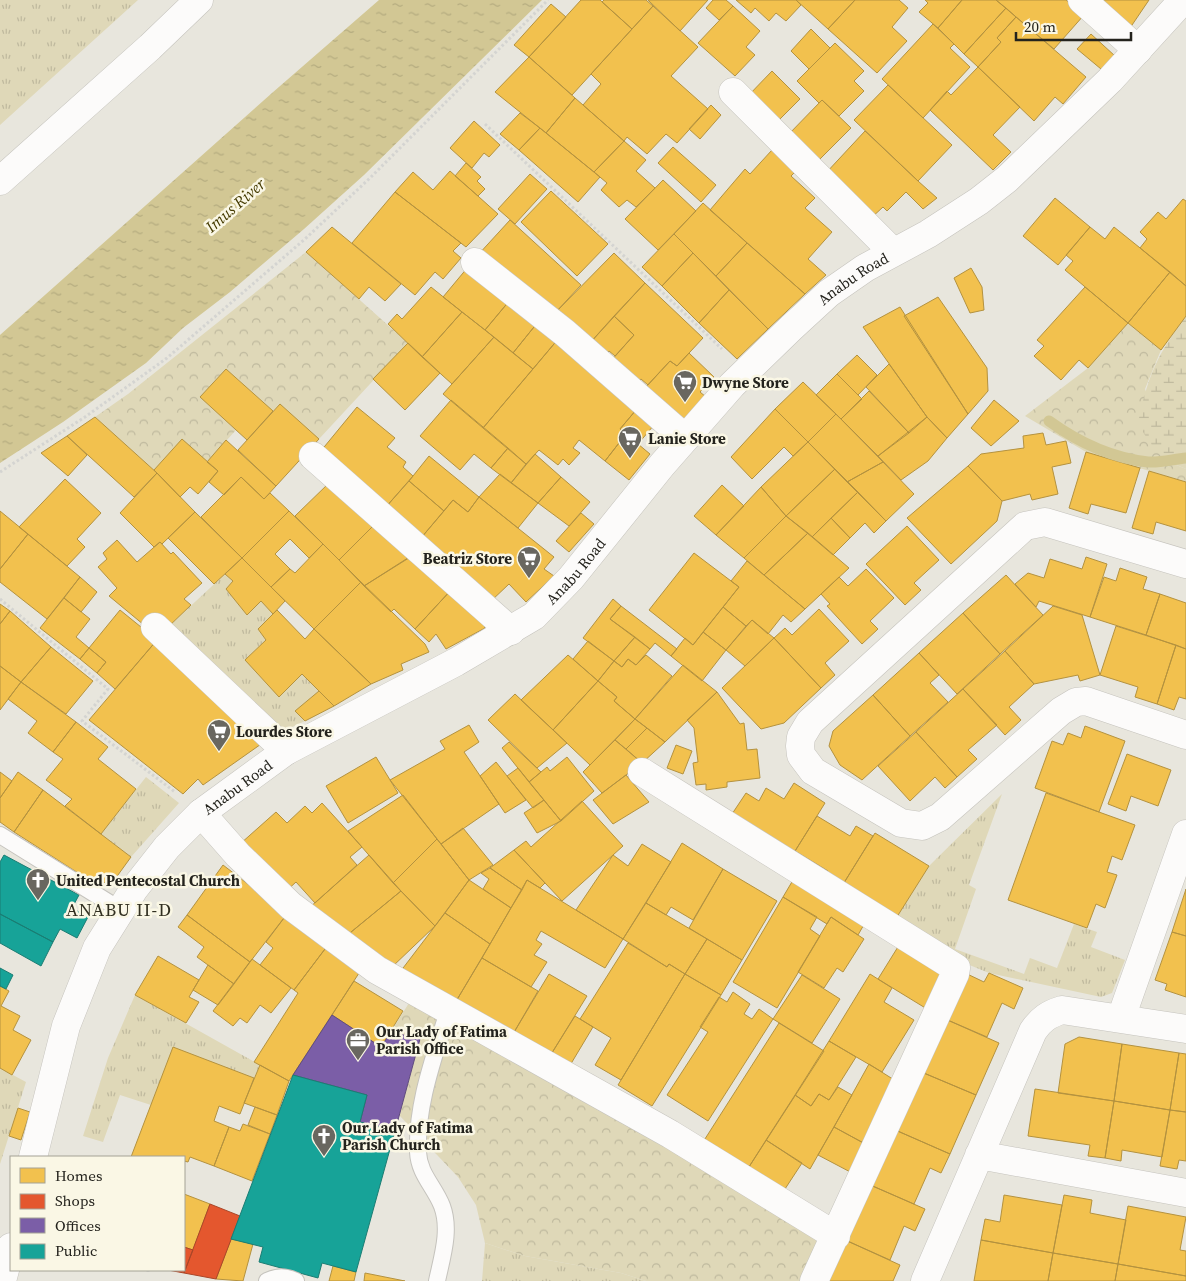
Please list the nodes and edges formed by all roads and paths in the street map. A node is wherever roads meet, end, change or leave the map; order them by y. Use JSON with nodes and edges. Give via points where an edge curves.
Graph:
{"nodes":[{"id":1,"x":198,"y":0,"type":"edge"},
{"id":2,"x":548,"y":0,"type":"edge"},
{"id":3,"x":1082,"y":0,"type":"edge"},
{"id":4,"x":1183,"y":0,"type":"edge"},
{"id":5,"x":1138,"y":50,"type":"junction"},
{"id":6,"x":733,"y":92,"type":"dead end"},
{"id":7,"x":485,"y":124,"type":"dead end"},
{"id":8,"x":0,"y":181,"type":"edge"},
{"id":9,"x":893,"y":252,"type":"junction"},
{"id":10,"x":475,"y":262,"type":"dead end"},
{"id":11,"x":746,"y":372,"type":"junction"},
{"id":12,"x":685,"y":438,"type":"junction"},
{"id":13,"x":312,"y":456,"type":"dead end"},
{"id":14,"x":0,"y":472,"type":"edge"},
{"id":15,"x":1186,"y":564,"type":"edge"},
{"id":16,"x":0,"y":599,"type":"edge"},
{"id":17,"x":155,"y":627,"type":"dead end"},
{"id":18,"x":511,"y":631,"type":"junction"},
{"id":19,"x":1186,"y":735,"type":"edge"},
{"id":20,"x":286,"y":750,"type":"junction"},
{"id":21,"x":642,"y":772,"type":"dead end"},
{"id":22,"x":201,"y":813,"type":"junction"},
{"id":23,"x":1186,"y":834,"type":"edge"},
{"id":24,"x":0,"y":835,"type":"edge"},
{"id":25,"x":119,"y":909,"type":"junction"},
{"id":26,"x":448,"y":1011,"type":"junction"},
{"id":27,"x":1121,"y":1018,"type":"junction"},
{"id":28,"x":1186,"y":1029,"type":"edge"},
{"id":29,"x":979,"y":1154,"type":"junction"},
{"id":30,"x":33,"y":1156,"type":"edge"},
{"id":31,"x":1186,"y":1193,"type":"edge"},
{"id":32,"x":836,"y":1236,"type":"junction"},
{"id":33,"x":10,"y":1251,"type":"edge"},
{"id":34,"x":2,"y":1281,"type":"edge"},
{"id":35,"x":267,"y":1281,"type":"edge"},
{"id":36,"x":296,"y":1281,"type":"edge"},
{"id":37,"x":437,"y":1281,"type":"edge"},
{"id":38,"x":814,"y":1281,"type":"edge"},
{"id":39,"x":925,"y":1281,"type":"edge"}],
"edges":[{"from":1,"to":8,"type":"street"},
{"from":2,"to":14,"type":"path","via":[[348,198],[167,358]]},
{"from":3,"to":5,"type":"street"},
{"from":4,"to":5,"type":"street","name":"Anabu Road"},
{"from":5,"to":9,"type":"street","name":"Anabu Road","via":[[1072,119],[1007,179],[952,219]]},
{"from":6,"to":9,"type":"street"},
{"from":7,"to":11,"type":"path"},
{"from":9,"to":11,"type":"street","name":"Anabu Road","via":[[829,293]]},
{"from":10,"to":12,"type":"street","via":[[565,333]]},
{"from":11,"to":12,"type":"street","name":"Anabu Road"},
{"from":12,"to":18,"type":"street","name":"Anabu Road","via":[[555,597]]},
{"from":13,"to":18,"type":"street"},
{"from":15,"to":19,"type":"street","via":[[1045,522],[1025,526],[810,722],[800,746],[801,755],[813,771],[901,823],[922,826],[940,817],[1060,711],[1076,702],[1095,703]]},
{"from":16,"to":22,"type":"path","via":[[108,689],[82,721]]},
{"from":17,"to":20,"type":"street"},
{"from":18,"to":20,"type":"street","name":"Anabu Road"},
{"from":20,"to":22,"type":"street","name":"Anabu Road"},
{"from":21,"to":32,"type":"street","via":[[956,968]]},
{"from":22,"to":25,"type":"street","name":"Anabu Road","via":[[167,847]]},
{"from":22,"to":26,"type":"street","via":[[238,855],[291,906],[377,970]]},
{"from":23,"to":27,"type":"street"},
{"from":24,"to":25,"type":"lane"},
{"from":25,"to":30,"type":"street","name":"Anabu Road","via":[[97,948],[66,1026]]},
{"from":26,"to":32,"type":"street","via":[[670,1134]]},
{"from":26,"to":37,"type":"lane","via":[[424,1096],[418,1138],[421,1172],[442,1207],[447,1230]]},
{"from":27,"to":28,"type":"street"},
{"from":27,"to":29,"type":"street","via":[[1062,1010],[1049,1014],[1040,1022],[1033,1031]]},
{"from":29,"to":31,"type":"street"},
{"from":29,"to":39,"type":"street"},
{"from":32,"to":38,"type":"street"},
{"from":33,"to":34,"type":"street"},
{"from":35,"to":36,"type":"lane","via":[[287,1277]]}]}
